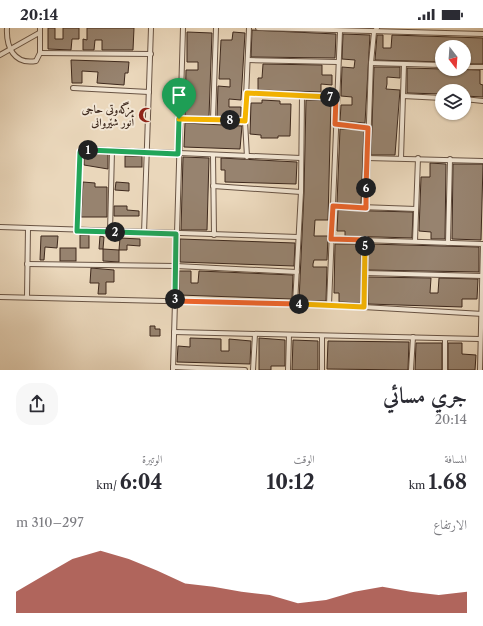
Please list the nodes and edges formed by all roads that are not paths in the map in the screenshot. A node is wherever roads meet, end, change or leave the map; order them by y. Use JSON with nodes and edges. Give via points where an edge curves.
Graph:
{"nodes":[{"id":1,"x":7,"y":28,"type":"edge"},
{"id":2,"x":40,"y":28,"type":"edge"},
{"id":3,"x":151,"y":28,"type":"edge"},
{"id":4,"x":183,"y":28,"type":"edge"},
{"id":5,"x":216,"y":28,"type":"edge"},
{"id":6,"x":249,"y":28,"type":"edge"},
{"id":7,"x":258,"y":28,"type":"edge"},
{"id":8,"x":377,"y":28,"type":"edge"},
{"id":9,"x":340,"y":31,"type":"junction"},
{"id":10,"x":374,"y":32,"type":"junction"},
{"id":11,"x":39,"y":33,"type":"junction"},
{"id":12,"x":483,"y":34,"type":"edge"},
{"id":13,"x":11,"y":49,"type":"junction"},
{"id":14,"x":40,"y":53,"type":"junction"},
{"id":15,"x":151,"y":54,"type":"junction"},
{"id":16,"x":0,"y":55,"type":"edge"},
{"id":17,"x":248,"y":60,"type":"junction"},
{"id":18,"x":338,"y":62,"type":"junction"},
{"id":19,"x":371,"y":63,"type":"junction"},
{"id":20,"x":404,"y":64,"type":"junction"},
{"id":21,"x":435,"y":65,"type":"edge"},
{"id":22,"x":471,"y":66,"type":"edge"},
{"id":23,"x":483,"y":67,"type":"edge"},
{"id":24,"x":73,"y":88,"type":"dead end"},
{"id":25,"x":149,"y":92,"type":"junction"},
{"id":26,"x":247,"y":93,"type":"junction"},
{"id":27,"x":302,"y":96,"type":"junction"},
{"id":28,"x":403,"y":96,"type":"junction"},
{"id":29,"x":336,"y":98,"type":"junction"},
{"id":30,"x":435,"y":98,"type":"edge"},
{"id":31,"x":471,"y":99,"type":"edge"},
{"id":32,"x":483,"y":100,"type":"edge"},
{"id":33,"x":179,"y":119,"type":"junction"},
{"id":34,"x":213,"y":120,"type":"junction"},
{"id":35,"x":245,"y":121,"type":"junction"},
{"id":36,"x":335,"y":124,"type":"junction"},
{"id":37,"x":368,"y":128,"type":"junction"},
{"id":38,"x":112,"y":151,"type":"junction"},
{"id":39,"x":148,"y":153,"type":"junction"},
{"id":40,"x":178,"y":154,"type":"junction"},
{"id":41,"x":213,"y":156,"type":"junction"},
{"id":42,"x":247,"y":157,"type":"junction"},
{"id":43,"x":301,"y":158,"type":"junction"},
{"id":44,"x":367,"y":158,"type":"junction"},
{"id":45,"x":401,"y":158,"type":"junction"},
{"id":46,"x":418,"y":158,"type":"junction"},
{"id":47,"x":450,"y":159,"type":"junction"},
{"id":48,"x":483,"y":161,"type":"edge"},
{"id":49,"x":213,"y":186,"type":"junction"},
{"id":50,"x":301,"y":192,"type":"junction"},
{"id":51,"x":333,"y":206,"type":"junction"},
{"id":52,"x":366,"y":208,"type":"junction"},
{"id":53,"x":416,"y":209,"type":"junction"},
{"id":54,"x":0,"y":227,"type":"edge"},
{"id":55,"x":28,"y":228,"type":"junction"},
{"id":56,"x":77,"y":231,"type":"junction"},
{"id":57,"x":110,"y":232,"type":"junction"},
{"id":58,"x":144,"y":233,"type":"junction"},
{"id":59,"x":176,"y":234,"type":"junction"},
{"id":60,"x":214,"y":235,"type":"junction"},
{"id":61,"x":298,"y":237,"type":"junction"},
{"id":62,"x":331,"y":239,"type":"junction"},
{"id":63,"x":365,"y":240,"type":"junction"},
{"id":64,"x":415,"y":241,"type":"junction"},
{"id":65,"x":448,"y":243,"type":"junction"},
{"id":66,"x":27,"y":264,"type":"junction"},
{"id":67,"x":176,"y":266,"type":"junction"},
{"id":68,"x":297,"y":272,"type":"junction"},
{"id":69,"x":365,"y":273,"type":"junction"},
{"id":70,"x":483,"y":276,"type":"edge"},
{"id":71,"x":0,"y":296,"type":"edge"},
{"id":72,"x":27,"y":297,"type":"junction"},
{"id":73,"x":175,"y":301,"type":"junction"},
{"id":74,"x":295,"y":304,"type":"junction"},
{"id":75,"x":329,"y":305,"type":"junction"},
{"id":76,"x":364,"y":307,"type":"junction"},
{"id":77,"x":482,"y":314,"type":"edge"},
{"id":78,"x":174,"y":332,"type":"junction"},
{"id":79,"x":255,"y":334,"type":"junction"},
{"id":80,"x":289,"y":335,"type":"junction"},
{"id":81,"x":322,"y":336,"type":"junction"},
{"id":82,"x":413,"y":337,"type":"junction"},
{"id":83,"x":446,"y":338,"type":"junction"},
{"id":84,"x":480,"y":339,"type":"junction"},
{"id":85,"x":173,"y":369,"type":"edge"},
{"id":86,"x":245,"y":370,"type":"edge"},
{"id":87,"x":253,"y":370,"type":"edge"},
{"id":88,"x":288,"y":370,"type":"edge"},
{"id":89,"x":322,"y":370,"type":"edge"},
{"id":90,"x":411,"y":370,"type":"edge"},
{"id":91,"x":444,"y":370,"type":"edge"},
{"id":92,"x":480,"y":370,"type":"edge"}],
"edges":[{"from":1,"to":13,"type":"street","via":[[7,42]]},
{"from":2,"to":11,"type":"street"},
{"from":3,"to":15,"type":"street"},
{"from":4,"to":33,"type":"street"},
{"from":5,"to":34,"type":"street"},
{"from":6,"to":17,"type":"street"},
{"from":7,"to":9,"type":"street"},
{"from":8,"to":10,"type":"street"},
{"from":9,"to":10,"type":"street"},
{"from":9,"to":18,"type":"street"},
{"from":10,"to":12,"type":"street"},
{"from":10,"to":19,"type":"street"},
{"from":11,"to":13,"type":"street"},
{"from":11,"to":14,"type":"street"},
{"from":13,"to":14,"type":"street","via":[[24,62],[36,61]]},
{"from":13,"to":16,"type":"street"},
{"from":14,"to":15,"type":"street"},
{"from":15,"to":25,"type":"street"},
{"from":17,"to":18,"type":"street"},
{"from":17,"to":26,"type":"street"},
{"from":18,"to":29,"type":"street"},
{"from":19,"to":20,"type":"street"},
{"from":19,"to":37,"type":"street"},
{"from":20,"to":21,"type":"street"},
{"from":20,"to":28,"type":"street"},
{"from":22,"to":23,"type":"street"},
{"from":24,"to":25,"type":"street"},
{"from":25,"to":39,"type":"street"},
{"from":26,"to":27,"type":"street"},
{"from":26,"to":35,"type":"street"},
{"from":27,"to":29,"type":"street"},
{"from":27,"to":43,"type":"street"},
{"from":28,"to":30,"type":"street"},
{"from":28,"to":45,"type":"street"},
{"from":29,"to":36,"type":"street"},
{"from":31,"to":32,"type":"street"},
{"from":33,"to":34,"type":"street"},
{"from":33,"to":40,"type":"street"},
{"from":34,"to":35,"type":"street"},
{"from":35,"to":42,"type":"street"},
{"from":36,"to":37,"type":"street"},
{"from":36,"to":51,"type":"street"},
{"from":37,"to":44,"type":"street"},
{"from":38,"to":39,"type":"street"},
{"from":38,"to":56,"type":"street","via":[[84,149],[80,152]]},
{"from":38,"to":57,"type":"street"},
{"from":39,"to":40,"type":"street"},
{"from":39,"to":58,"type":"street"},
{"from":40,"to":41,"type":"street"},
{"from":40,"to":59,"type":"street"},
{"from":41,"to":42,"type":"street"},
{"from":41,"to":49,"type":"street"},
{"from":42,"to":43,"type":"street"},
{"from":43,"to":50,"type":"street"},
{"from":44,"to":45,"type":"street"},
{"from":44,"to":52,"type":"street"},
{"from":45,"to":46,"type":"street"},
{"from":46,"to":47,"type":"street"},
{"from":46,"to":53,"type":"street"},
{"from":47,"to":48,"type":"street"},
{"from":47,"to":65,"type":"street"},
{"from":49,"to":50,"type":"street"},
{"from":49,"to":60,"type":"street"},
{"from":50,"to":61,"type":"street"},
{"from":51,"to":52,"type":"street"},
{"from":51,"to":62,"type":"street"},
{"from":52,"to":53,"type":"street"},
{"from":53,"to":64,"type":"street"},
{"from":54,"to":55,"type":"street"},
{"from":55,"to":56,"type":"street"},
{"from":55,"to":66,"type":"street"},
{"from":56,"to":57,"type":"street"},
{"from":57,"to":58,"type":"street"},
{"from":58,"to":59,"type":"street"},
{"from":59,"to":60,"type":"street"},
{"from":59,"to":67,"type":"street"},
{"from":60,"to":61,"type":"street"},
{"from":61,"to":68,"type":"street"},
{"from":62,"to":63,"type":"street"},
{"from":62,"to":75,"type":"street"},
{"from":63,"to":64,"type":"street"},
{"from":63,"to":69,"type":"street"},
{"from":64,"to":65,"type":"street"},
{"from":65,"to":70,"type":"street","via":[[483,244]]},
{"from":66,"to":67,"type":"street"},
{"from":66,"to":72,"type":"street"},
{"from":67,"to":68,"type":"street"},
{"from":67,"to":73,"type":"street"},
{"from":68,"to":74,"type":"street"},
{"from":69,"to":70,"type":"street"},
{"from":69,"to":76,"type":"street"},
{"from":70,"to":77,"type":"street"},
{"from":71,"to":72,"type":"street"},
{"from":72,"to":73,"type":"street"},
{"from":73,"to":74,"type":"street"},
{"from":73,"to":78,"type":"street"},
{"from":74,"to":75,"type":"street"},
{"from":75,"to":76,"type":"street"},
{"from":76,"to":77,"type":"street"},
{"from":77,"to":84,"type":"street"},
{"from":78,"to":79,"type":"street"},
{"from":78,"to":85,"type":"street"},
{"from":79,"to":80,"type":"street"},
{"from":79,"to":87,"type":"street"},
{"from":80,"to":81,"type":"street"},
{"from":80,"to":88,"type":"street"},
{"from":81,"to":82,"type":"street"},
{"from":81,"to":89,"type":"street"},
{"from":82,"to":83,"type":"street"},
{"from":82,"to":90,"type":"street"},
{"from":83,"to":84,"type":"street"},
{"from":83,"to":91,"type":"street"},
{"from":84,"to":92,"type":"street"},
{"from":85,"to":86,"type":"street"}]}
